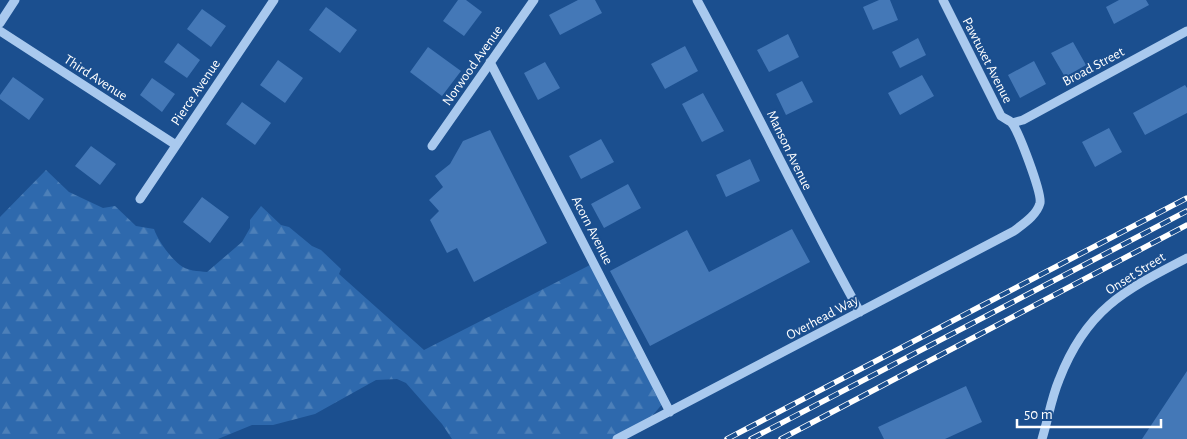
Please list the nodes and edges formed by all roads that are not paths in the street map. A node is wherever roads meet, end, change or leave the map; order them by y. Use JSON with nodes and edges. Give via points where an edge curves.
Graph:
{"nodes":[{"id":1,"x":16,"y":0,"type":"edge"},
{"id":2,"x":274,"y":0,"type":"edge"},
{"id":3,"x":534,"y":0,"type":"edge"},
{"id":4,"x":698,"y":0,"type":"edge"},
{"id":5,"x":943,"y":0,"type":"edge"},
{"id":6,"x":0,"y":23,"type":"edge"},
{"id":7,"x":1187,"y":31,"type":"edge"},
{"id":8,"x":0,"y":32,"type":"edge"},
{"id":9,"x":490,"y":62,"type":"junction"},
{"id":10,"x":1012,"y":123,"type":"junction"},
{"id":11,"x":176,"y":145,"type":"junction"},
{"id":12,"x":432,"y":146,"type":"dead end"},
{"id":13,"x":140,"y":200,"type":"dead end"},
{"id":14,"x":1035,"y":211,"type":"joint"},
{"id":15,"x":1187,"y":258,"type":"edge"},
{"id":16,"x":860,"y":312,"type":"junction"},
{"id":17,"x":670,"y":412,"type":"junction"},
{"id":18,"x":617,"y":439,"type":"edge"},
{"id":19,"x":1042,"y":439,"type":"edge"}],
"edges":[{"from":1,"to":6,"type":"street"},
{"from":2,"to":11,"type":"street","name":"Pierce Avenue"},
{"from":3,"to":9,"type":"street","name":"Norwood Avenue"},
{"from":4,"to":16,"type":"street","name":"Manson Avenue","via":[[818,237]]},
{"from":5,"to":10,"type":"street","name":"Pawtuxet Avenue","via":[[1001,116]]},
{"from":7,"to":10,"type":"street","name":"Broad Street"},
{"from":8,"to":11,"type":"street","name":"Third Avenue"},
{"from":9,"to":12,"type":"street","name":"Norwood Avenue"},
{"from":9,"to":17,"type":"street","name":"Acorn Avenue"},
{"from":10,"to":14,"type":"street","name":"Pawtuxet Avenue","via":[[1040,194],[1040,204]]},
{"from":11,"to":13,"type":"street","name":"Pierce Avenue"},
{"from":14,"to":16,"type":"street","name":"Overhead Way","via":[[1014,231]]},
{"from":15,"to":19,"type":"street","name":"Onset Street","via":[[1138,284],[1104,308],[1086,327],[1058,380]]},
{"from":16,"to":17,"type":"street","name":"Overhead Way"},
{"from":17,"to":18,"type":"street","name":"Overhead Way"}]}
